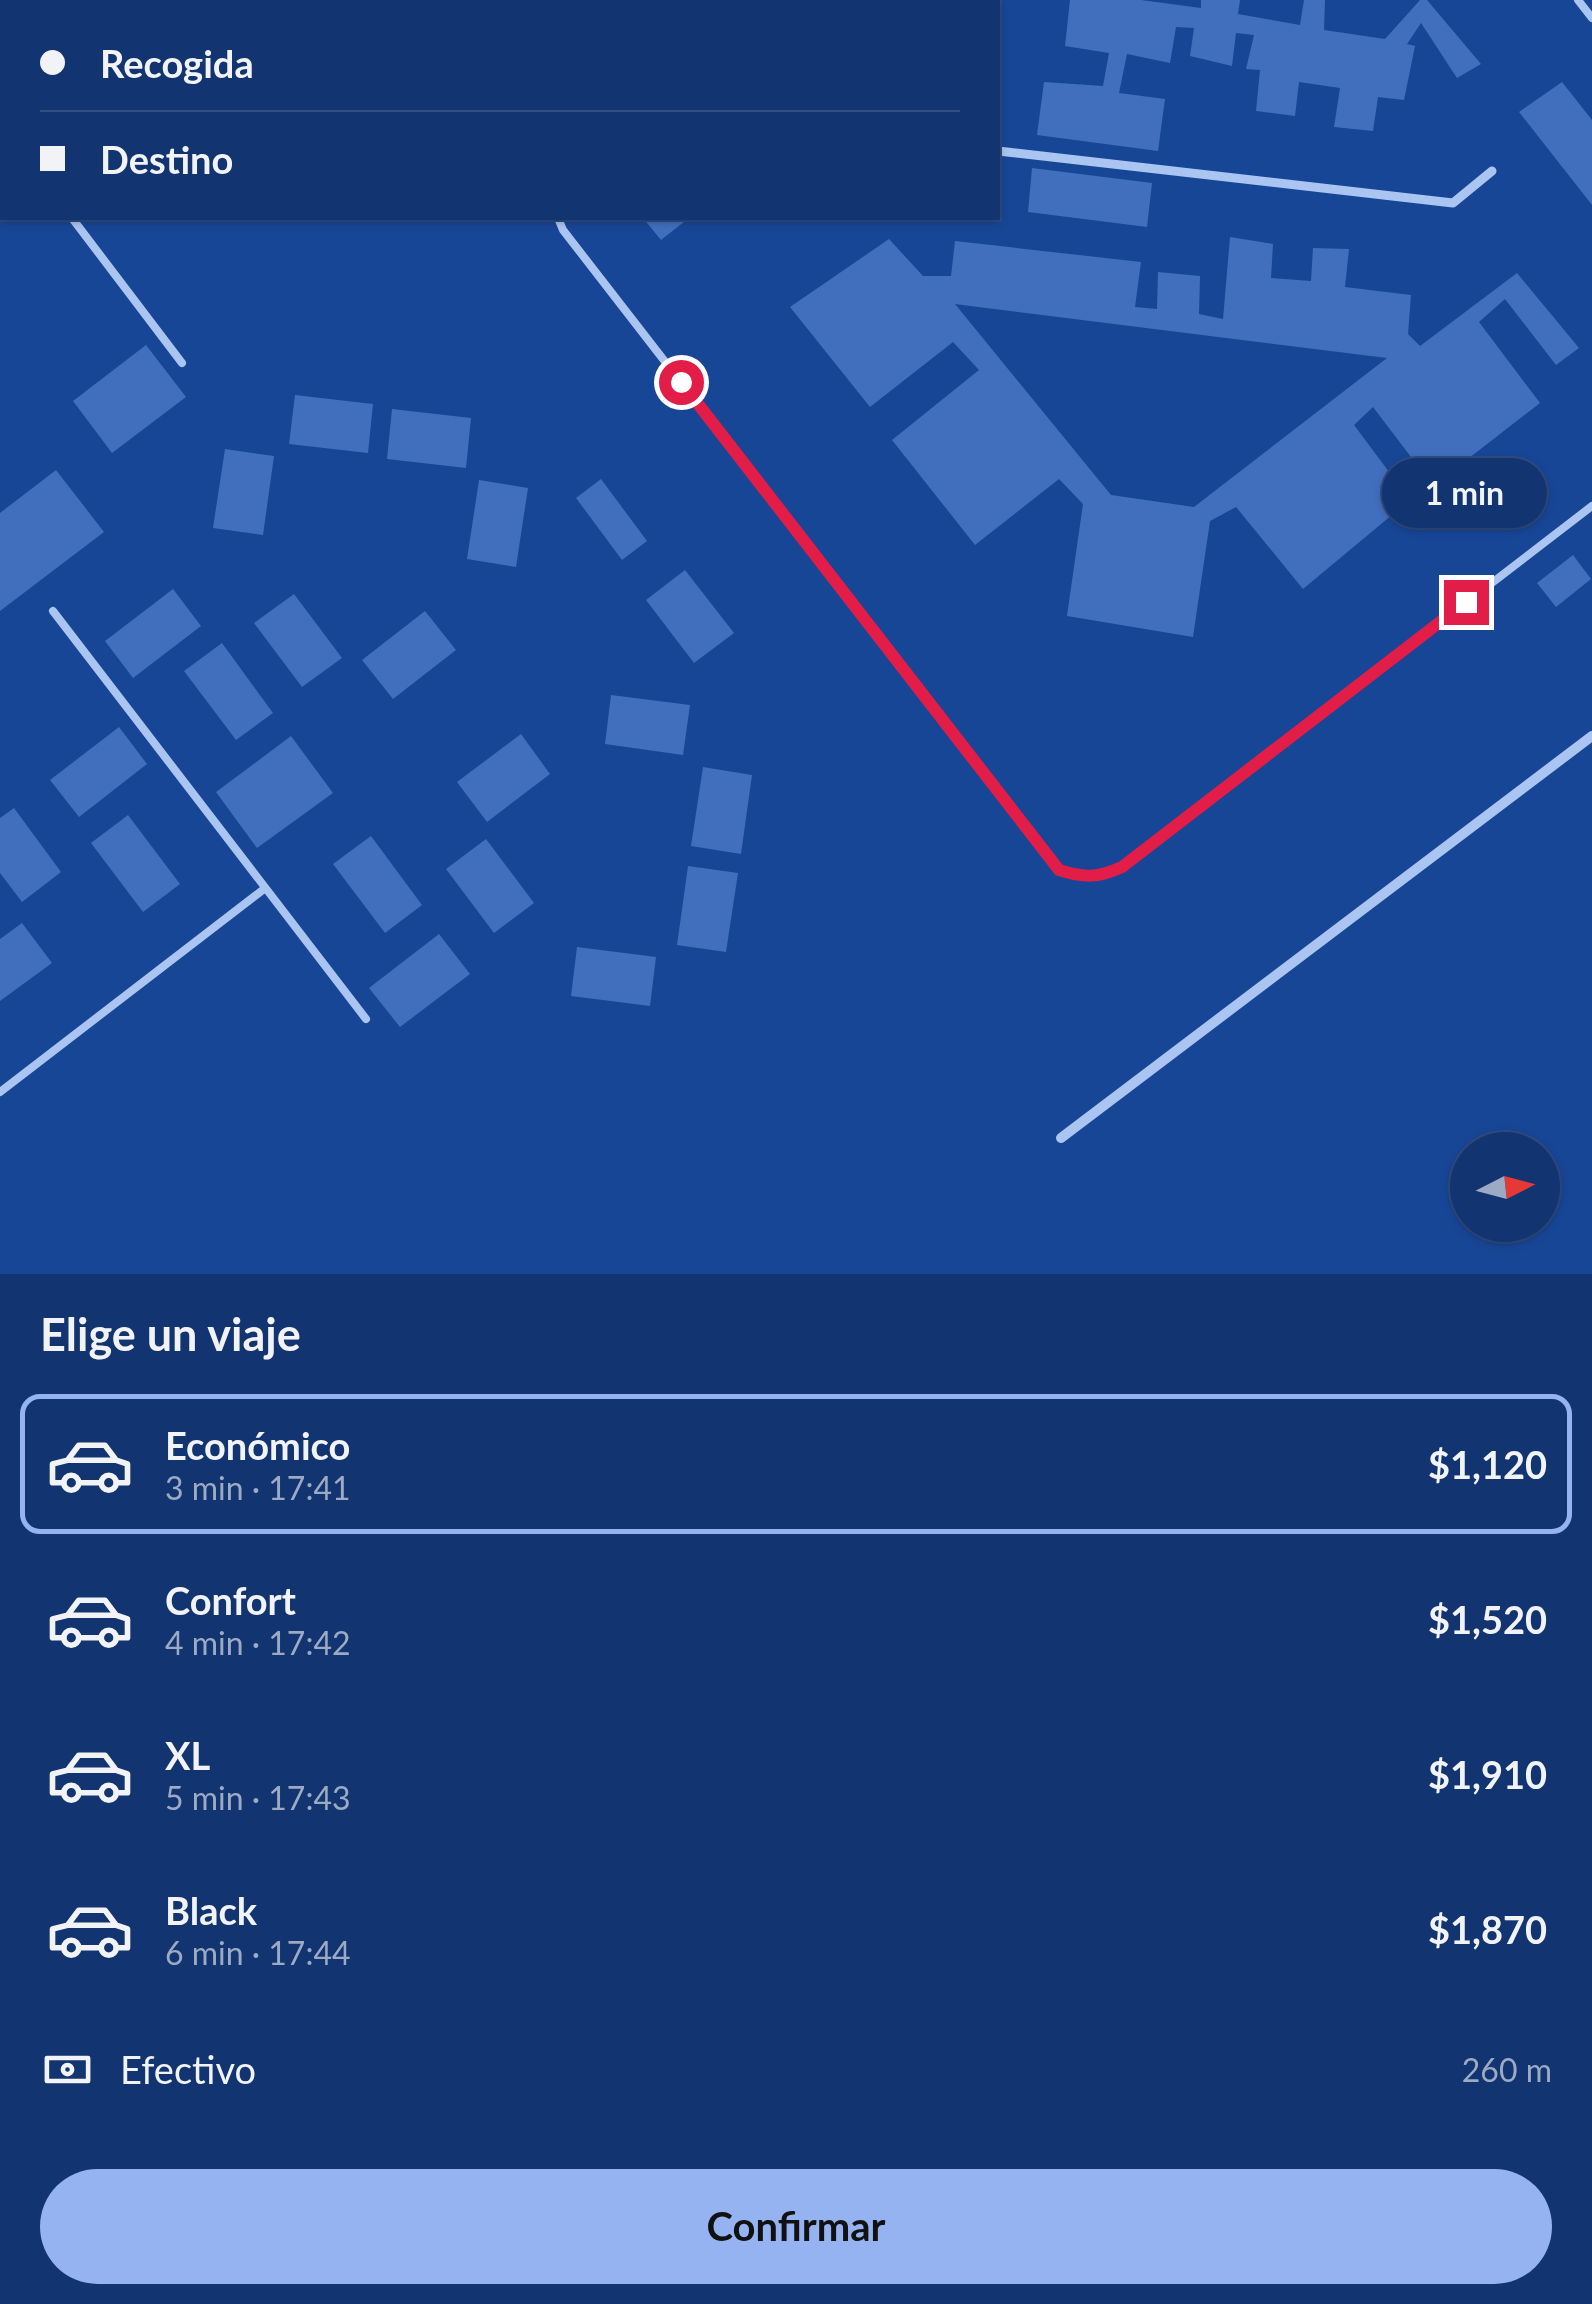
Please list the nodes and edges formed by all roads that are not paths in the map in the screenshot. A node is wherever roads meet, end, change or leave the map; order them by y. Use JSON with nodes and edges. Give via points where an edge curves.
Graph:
{"nodes":[{"id":1,"x":1578,"y":0,"type":"edge"},
{"id":2,"x":1592,"y":18,"type":"edge"},
{"id":3,"x":1000,"y":151,"type":"edge"},
{"id":4,"x":1492,"y":171,"type":"dead end"},
{"id":5,"x":74,"y":220,"type":"edge"},
{"id":6,"x":559,"y":220,"type":"edge"},
{"id":7,"x":182,"y":362,"type":"dead end"},
{"id":8,"x":1592,"y":506,"type":"edge"},
{"id":9,"x":53,"y":611,"type":"dead end"},
{"id":10,"x":1592,"y":736,"type":"edge"},
{"id":11,"x":264,"y":889,"type":"junction"},
{"id":12,"x":366,"y":1018,"type":"dead end"},
{"id":13,"x":0,"y":1092,"type":"edge"},
{"id":14,"x":1062,"y":1138,"type":"dead end"}],
"edges":[{"from":1,"to":2,"type":"lane"},
{"from":3,"to":4,"type":"street","via":[[1454,203]]},
{"from":5,"to":7,"type":"lane"},
{"from":6,"to":8,"type":"lane","via":[[1059,870],[1082,878],[1122,867]]},
{"from":9,"to":11,"type":"lane"},
{"from":10,"to":14,"type":"street"},
{"from":11,"to":12,"type":"lane"},
{"from":11,"to":13,"type":"lane"}]}
